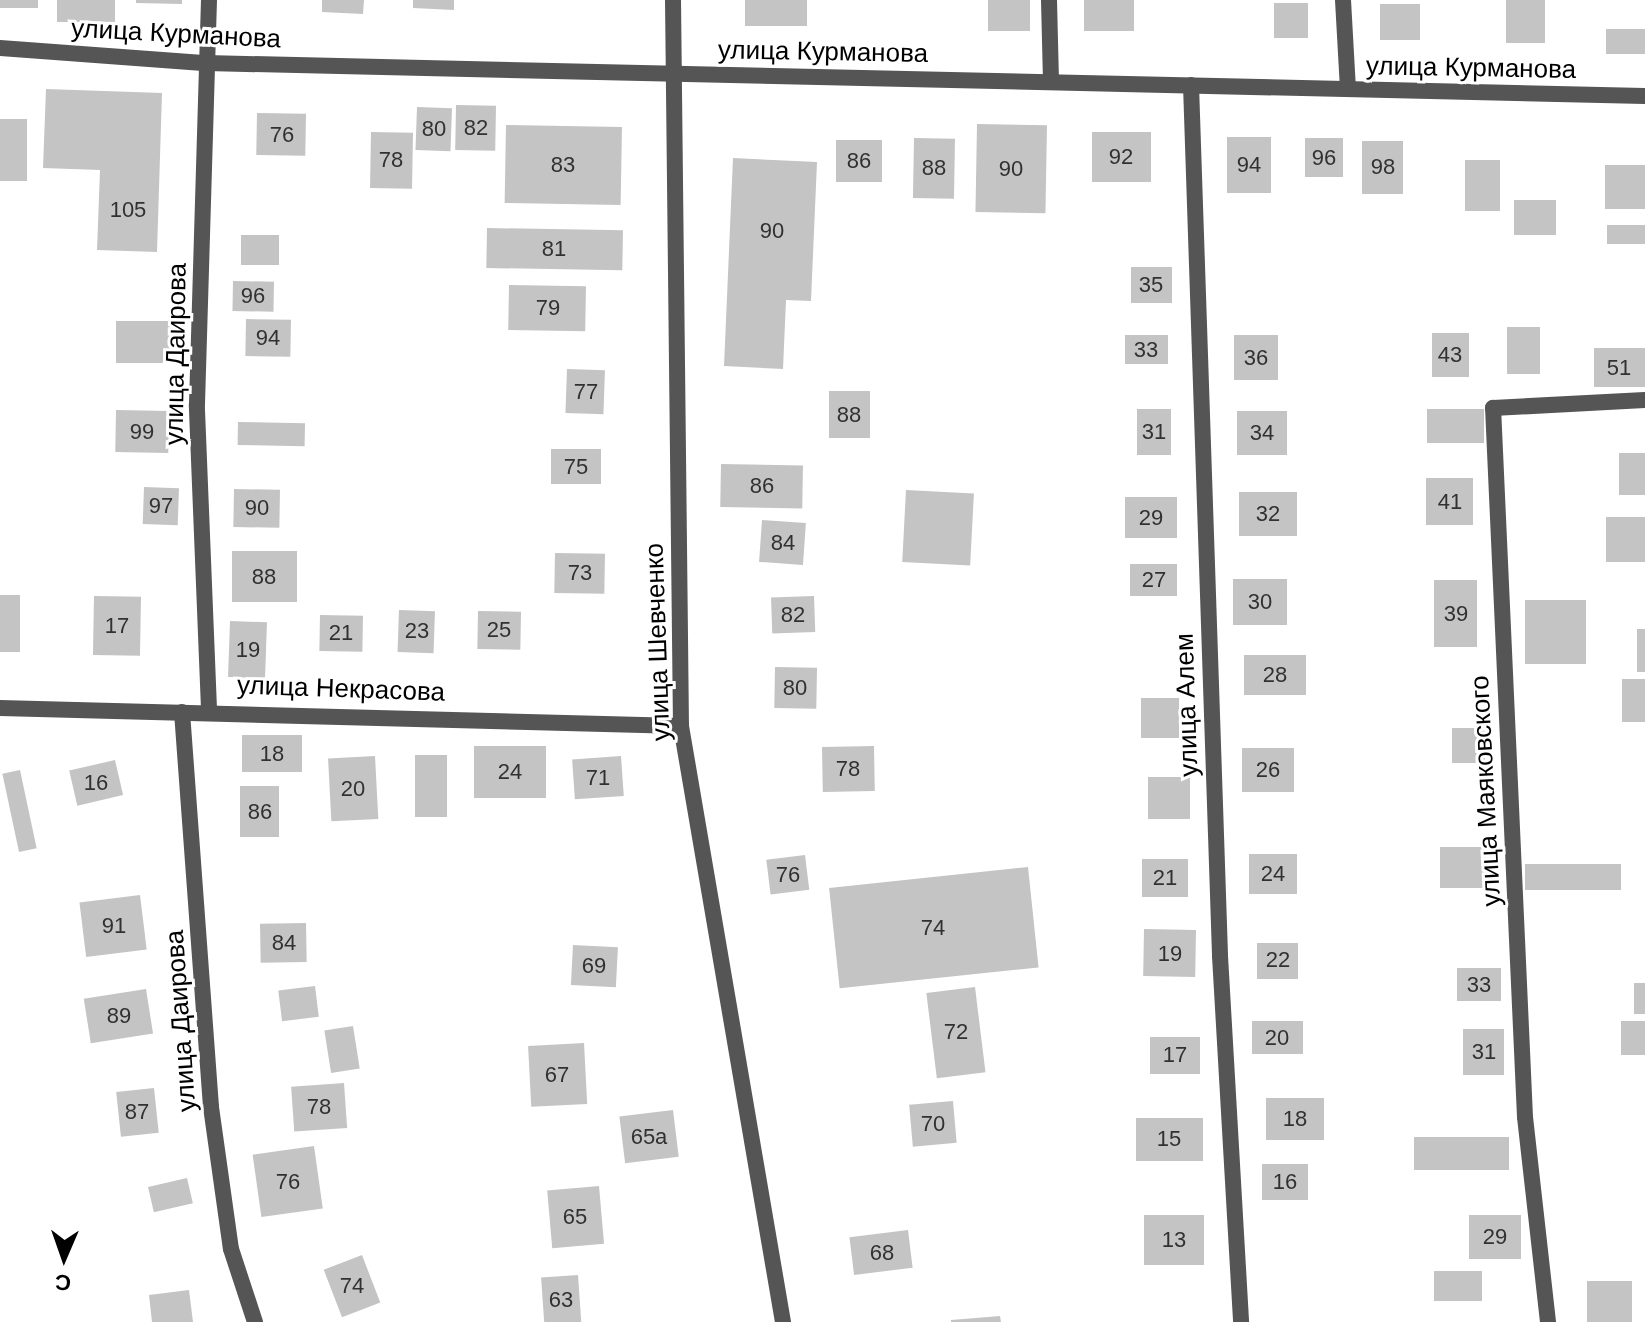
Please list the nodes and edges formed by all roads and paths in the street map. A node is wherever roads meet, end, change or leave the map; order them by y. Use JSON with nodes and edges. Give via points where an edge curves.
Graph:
{"nodes":[{"id":1,"x":209,"y":0,"type":"edge"},
{"id":2,"x":673,"y":0,"type":"edge"},
{"id":3,"x":1049,"y":0,"type":"edge"},
{"id":4,"x":1343,"y":0,"type":"edge"},
{"id":5,"x":0,"y":48,"type":"edge"},
{"id":6,"x":206,"y":63,"type":"junction"},
{"id":7,"x":673,"y":72,"type":"junction"},
{"id":8,"x":1051,"y":82,"type":"junction"},
{"id":9,"x":1191,"y":85,"type":"junction"},
{"id":10,"x":1348,"y":89,"type":"junction"},
{"id":11,"x":1645,"y":96,"type":"edge"},
{"id":12,"x":1645,"y":400,"type":"edge"},
{"id":13,"x":0,"y":708,"type":"edge"},
{"id":14,"x":209,"y":709,"type":"junction"},
{"id":15,"x":182,"y":712,"type":"junction"},
{"id":16,"x":681,"y":726,"type":"junction"},
{"id":17,"x":255,"y":1322,"type":"edge"},
{"id":18,"x":783,"y":1322,"type":"edge"},
{"id":19,"x":1241,"y":1322,"type":"edge"},
{"id":20,"x":1548,"y":1322,"type":"edge"}],
"edges":[{"from":1,"to":6,"type":"street","name":"улица Даирова"},
{"from":2,"to":7,"type":"street","name":"улица Шевченко"},
{"from":3,"to":8,"type":"street"},
{"from":4,"to":10,"type":"street"},
{"from":5,"to":6,"type":"street","name":"улица Курманова"},
{"from":6,"to":7,"type":"street","name":"улица Курманова"},
{"from":6,"to":14,"type":"street","name":"улица Даирова","via":[[197,404]]},
{"from":7,"to":8,"type":"street","name":"улица Курманова"},
{"from":7,"to":16,"type":"street","name":"улица Шевченко"},
{"from":8,"to":9,"type":"street","name":"улица Курманова"},
{"from":9,"to":10,"type":"street","name":"улица Курманова"},
{"from":9,"to":19,"type":"street","name":"улица Алем","via":[[1220,956]]},
{"from":10,"to":11,"type":"street","name":"улица Курманова"},
{"from":12,"to":20,"type":"street","name":"улица Маяковского","via":[[1493,408],[1525,1117]]},
{"from":13,"to":15,"type":"street","name":"улица Некрасова"},
{"from":14,"to":15,"type":"street","name":"улица Некрасова"},
{"from":14,"to":16,"type":"street","name":"улица Некрасова"},
{"from":15,"to":17,"type":"street","name":"улица Даирова","via":[[211,1107],[231,1249]]},
{"from":16,"to":18,"type":"street","name":"улица Шевченко"}]}
